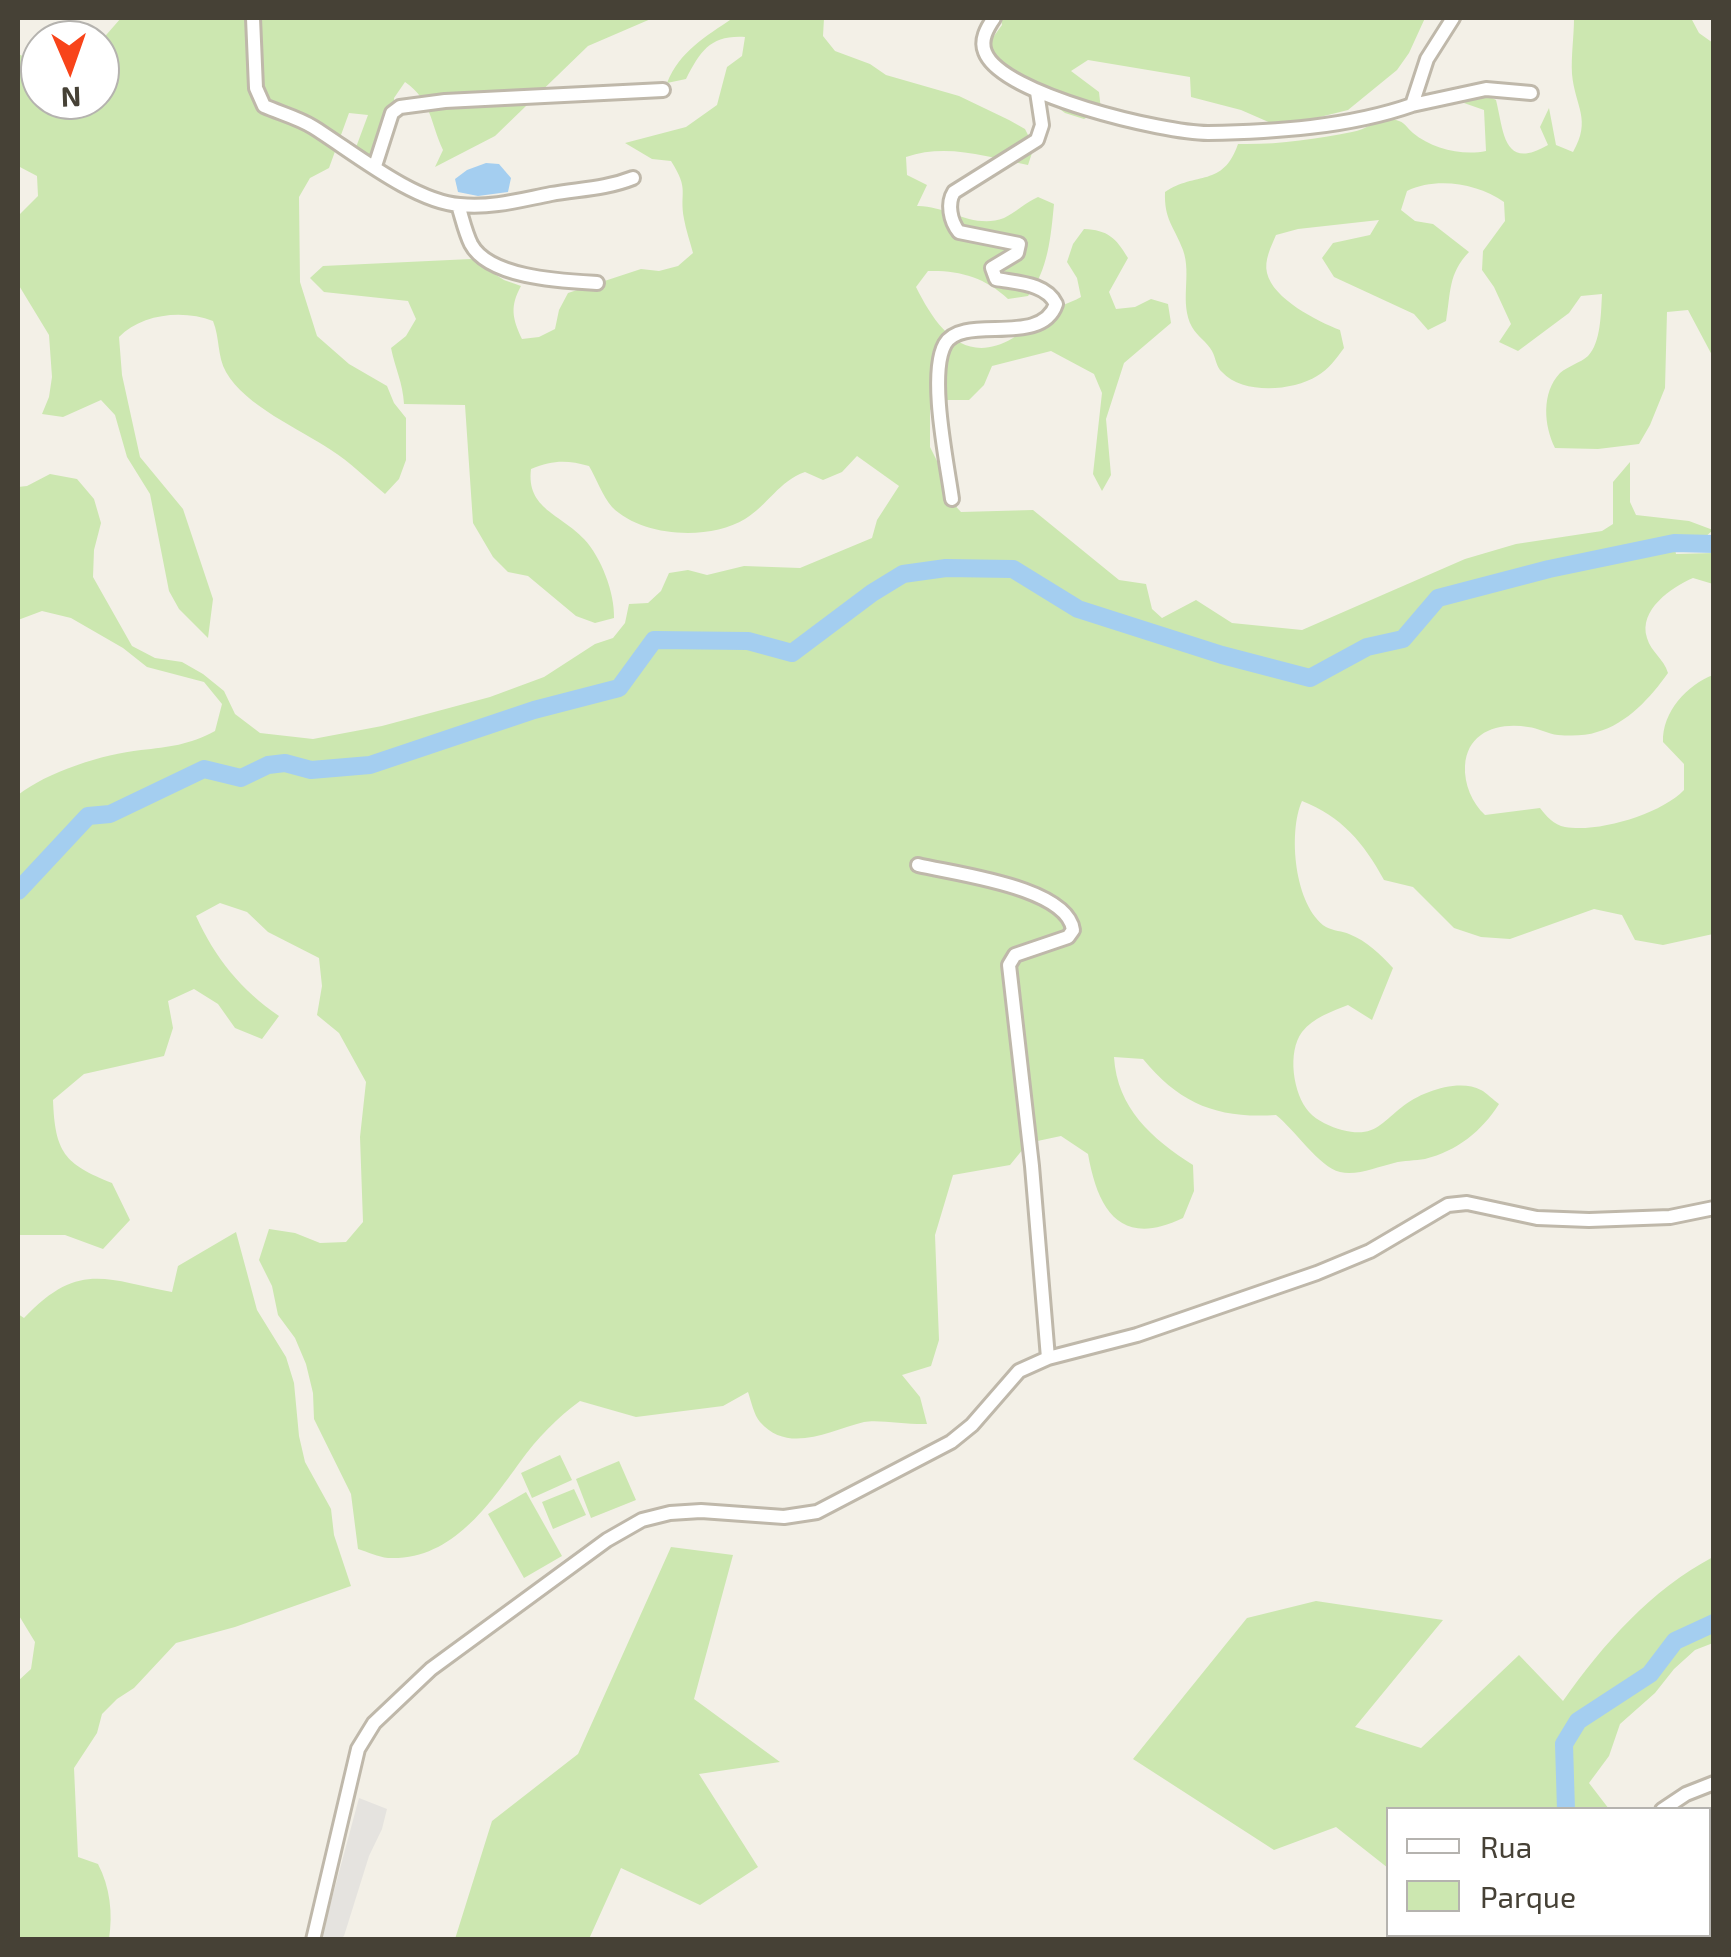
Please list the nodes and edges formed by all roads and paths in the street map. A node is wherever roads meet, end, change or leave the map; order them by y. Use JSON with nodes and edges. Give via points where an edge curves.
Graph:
{"nodes":[{"id":1,"x":253,"y":18,"type":"edge"},
{"id":2,"x":994,"y":18,"type":"edge"},
{"id":3,"x":1453,"y":18,"type":"edge"},
{"id":4,"x":663,"y":90,"type":"dead end"},
{"id":5,"x":1037,"y":92,"type":"junction"},
{"id":6,"x":1531,"y":93,"type":"dead end"},
{"id":7,"x":1412,"y":106,"type":"junction"},
{"id":8,"x":375,"y":166,"type":"junction"},
{"id":9,"x":633,"y":178,"type":"dead end"},
{"id":10,"x":458,"y":205,"type":"junction"},
{"id":11,"x":597,"y":283,"type":"dead end"},
{"id":12,"x":952,"y":499,"type":"dead end"},
{"id":13,"x":918,"y":865,"type":"dead end"},
{"id":14,"x":1714,"y":1208,"type":"edge"},
{"id":15,"x":1048,"y":1358,"type":"junction"},
{"id":16,"x":1714,"y":1783,"type":"edge"},
{"id":17,"x":1666,"y":1807,"type":"edge"},
{"id":18,"x":312,"y":1940,"type":"edge"}],
"edges":[{"from":1,"to":8,"type":"street","via":[[258,100]]},
{"from":2,"to":5,"type":"street","via":[[982,40],[985,55]]},
{"from":3,"to":7,"type":"street","via":[[1426,59]]},
{"from":4,"to":8,"type":"street","via":[[400,106]]},
{"from":5,"to":7,"type":"street","via":[[1171,131],[1207,133],[1321,124]]},
{"from":5,"to":12,"type":"street","via":[[1037,140],[950,198],[959,232],[1018,244],[1017,253],[992,268],[996,280],[1042,288],[1056,304],[1040,322],[961,332],[943,347],[938,384]]},
{"from":6,"to":7,"type":"street","via":[[1486,89]]},
{"from":8,"to":10,"type":"street","via":[[430,199]]},
{"from":9,"to":10,"type":"street","via":[[508,205]]},
{"from":10,"to":11,"type":"street","via":[[471,245],[485,260],[558,281]]},
{"from":13,"to":15,"type":"street","via":[[1031,892],[1071,918],[1068,937],[1015,955],[1010,964]]},
{"from":14,"to":15,"type":"street","via":[[1589,1220],[1448,1206],[1317,1273]]},
{"from":15,"to":18,"type":"street","via":[[1019,1371],[950,1442],[817,1512],[784,1517],[702,1511],[642,1520],[432,1669],[374,1723],[358,1749]]},
{"from":16,"to":17,"type":"street"}]}
